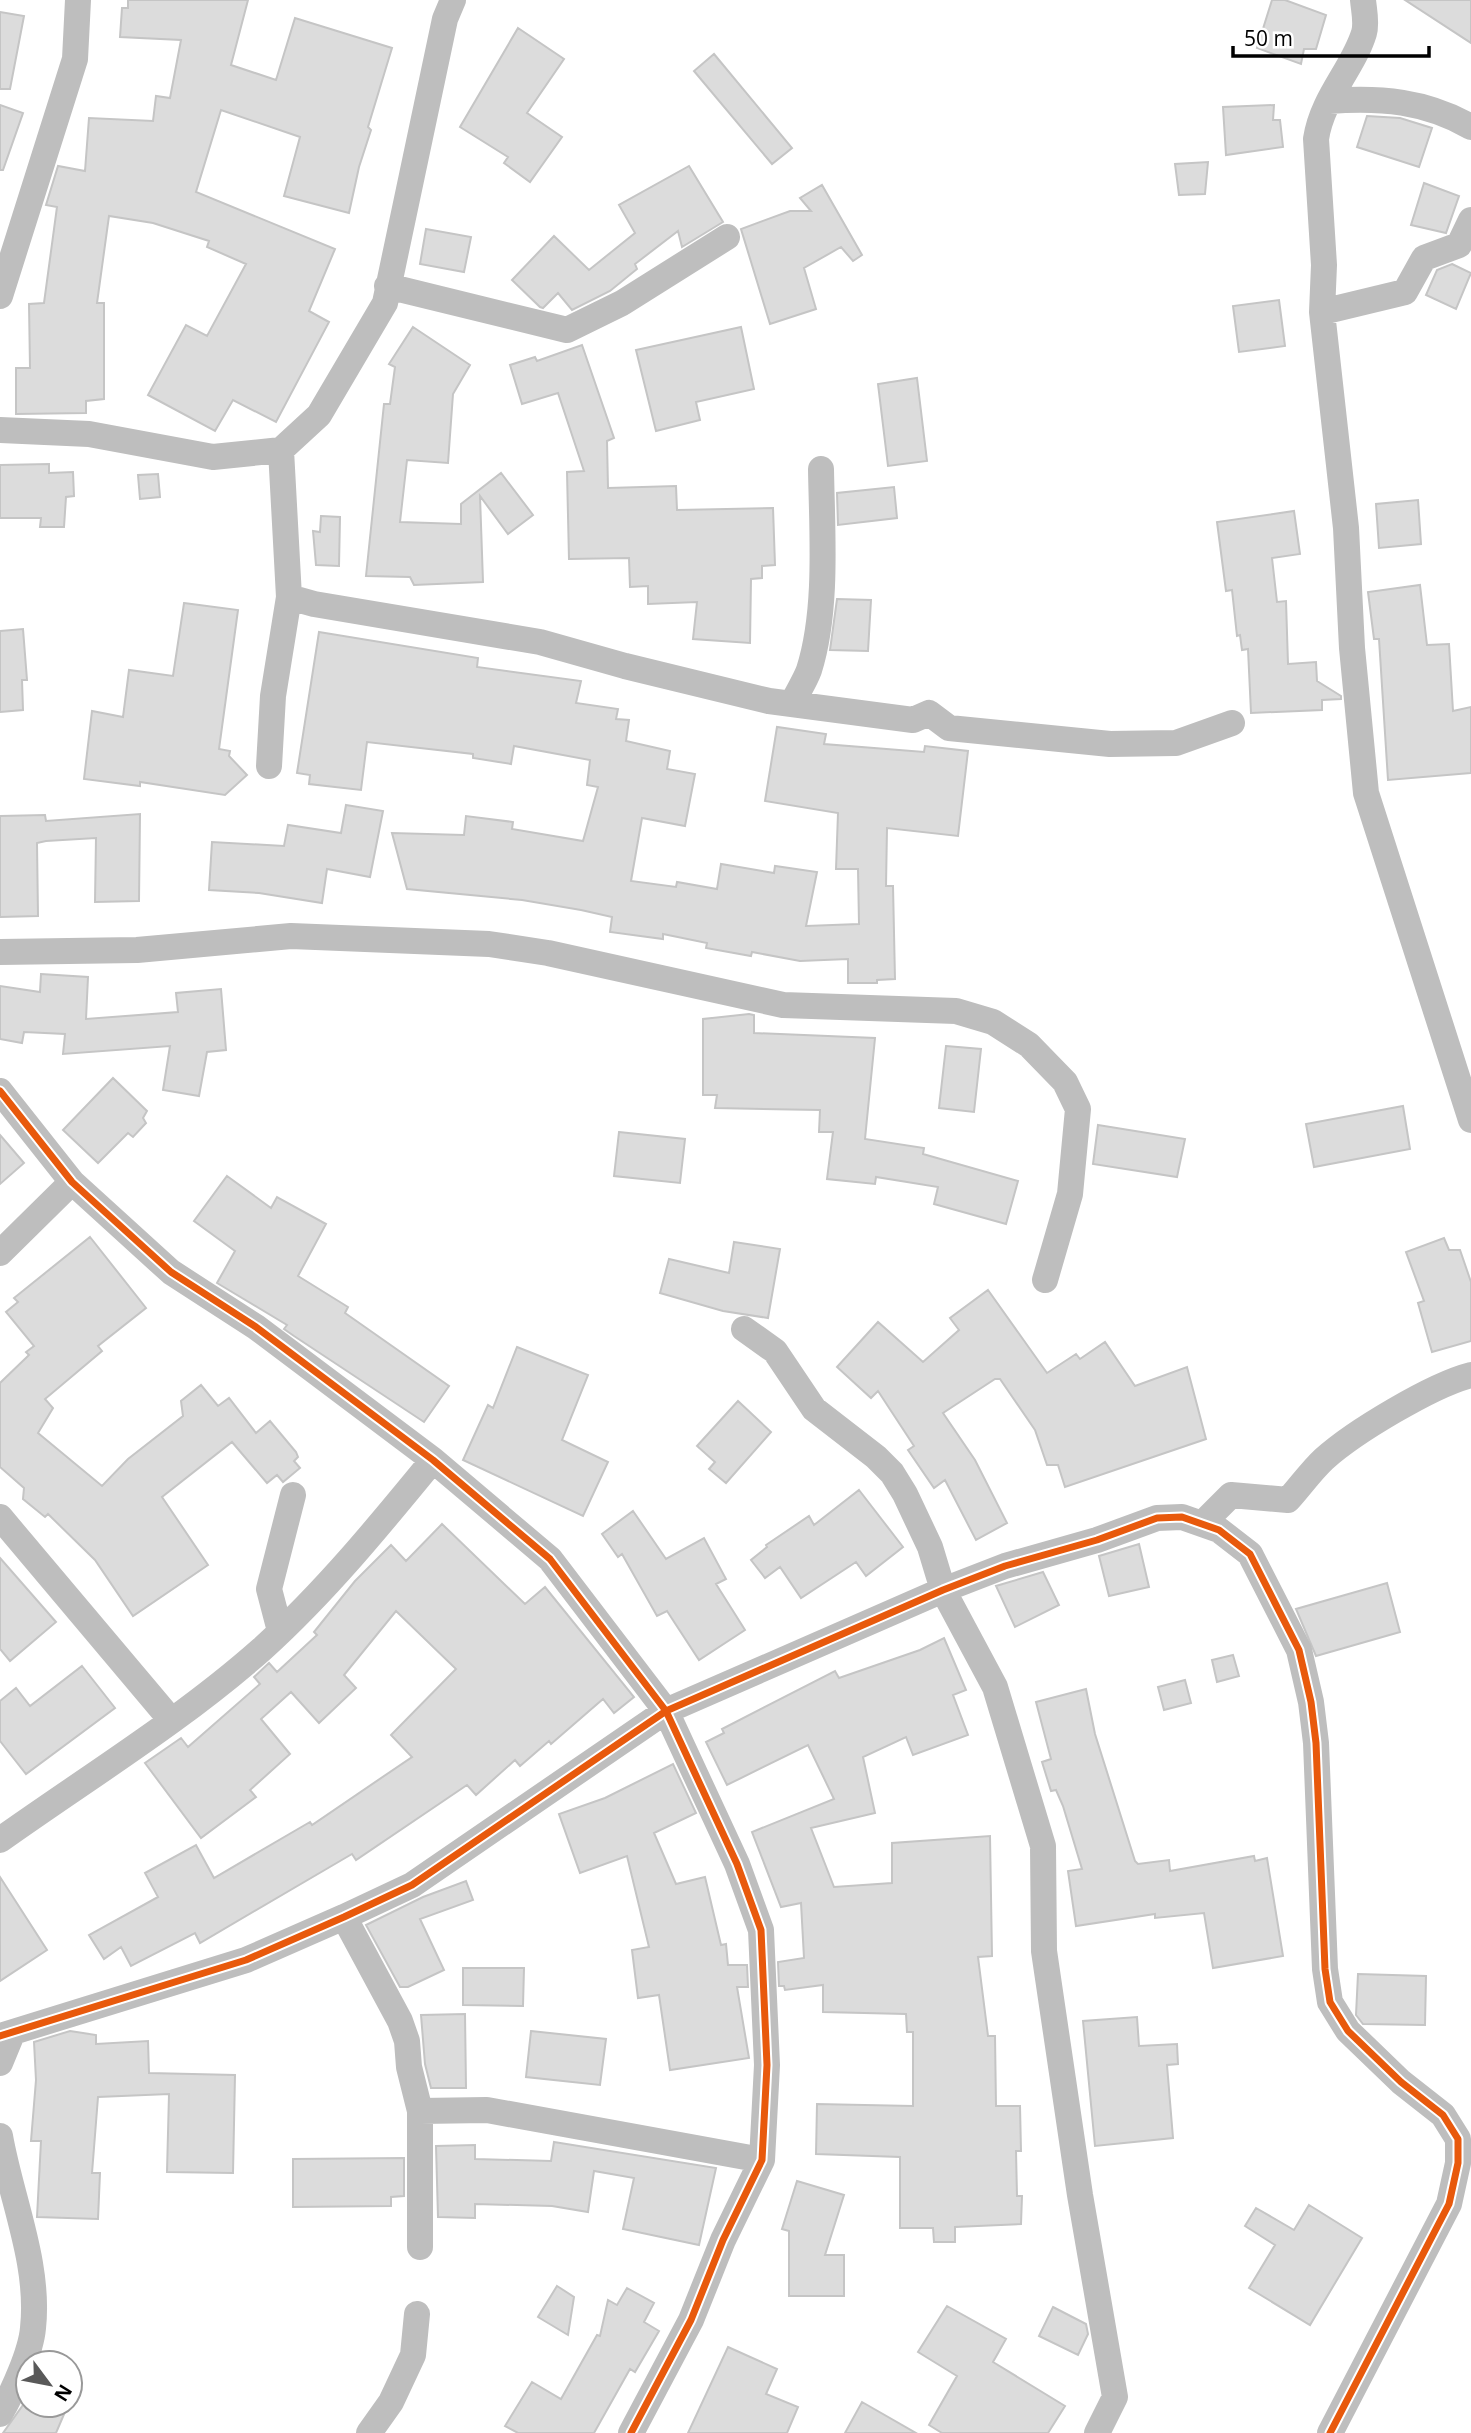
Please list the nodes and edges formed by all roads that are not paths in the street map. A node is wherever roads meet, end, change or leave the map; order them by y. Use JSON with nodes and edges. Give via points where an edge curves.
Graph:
{"nodes":[{"id":1,"x":78,"y":0,"type":"edge"},
{"id":2,"x":453,"y":0,"type":"edge"},
{"id":3,"x":1363,"y":0,"type":"edge"},
{"id":4,"x":1329,"y":101,"type":"junction"},
{"id":5,"x":1471,"y":127,"type":"edge"},
{"id":6,"x":1471,"y":220,"type":"edge"},
{"id":7,"x":727,"y":237,"type":"dead end"},
{"id":8,"x":387,"y":286,"type":"junction"},
{"id":9,"x":0,"y":296,"type":"edge"},
{"id":10,"x":1322,"y":312,"type":"junction"},
{"id":11,"x":0,"y":430,"type":"edge"},
{"id":12,"x":281,"y":450,"type":"junction"},
{"id":13,"x":821,"y":469,"type":"dead end"},
{"id":14,"x":289,"y":597,"type":"junction"},
{"id":15,"x":792,"y":704,"type":"junction"},
{"id":16,"x":1232,"y":723,"type":"dead end"},
{"id":17,"x":269,"y":766,"type":"dead end"},
{"id":18,"x":0,"y":953,"type":"edge"},
{"id":19,"x":0,"y":1091,"type":"edge"},
{"id":20,"x":1471,"y":1120,"type":"edge"},
{"id":21,"x":72,"y":1182,"type":"junction"},
{"id":22,"x":0,"y":1253,"type":"edge"},
{"id":23,"x":1045,"y":1280,"type":"dead end"},
{"id":24,"x":744,"y":1329,"type":"dead end"},
{"id":25,"x":1471,"y":1375,"type":"edge"},
{"id":26,"x":433,"y":1460,"type":"junction"},
{"id":27,"x":293,"y":1495,"type":"dead end"},
{"id":28,"x":0,"y":1517,"type":"edge"},
{"id":29,"x":1202,"y":1524,"type":"junction"},
{"id":30,"x":943,"y":1590,"type":"junction"},
{"id":31,"x":280,"y":1631,"type":"junction"},
{"id":32,"x":666,"y":1711,"type":"junction"},
{"id":33,"x":171,"y":1720,"type":"junction"},
{"id":34,"x":0,"y":1840,"type":"edge"},
{"id":35,"x":344,"y":1917,"type":"junction"},
{"id":36,"x":6,"y":2035,"type":"edge"},
{"id":37,"x":0,"y":2063,"type":"edge"},
{"id":38,"x":421,"y":2111,"type":"junction"},
{"id":39,"x":0,"y":2136,"type":"edge"},
{"id":40,"x":762,"y":2160,"type":"junction"},
{"id":41,"x":420,"y":2247,"type":"dead end"},
{"id":42,"x":416,"y":2314,"type":"dead end"},
{"id":43,"x":0,"y":2414,"type":"edge"},
{"id":44,"x":369,"y":2433,"type":"edge"},
{"id":45,"x":631,"y":2433,"type":"edge"},
{"id":46,"x":1097,"y":2433,"type":"edge"},
{"id":47,"x":1330,"y":2433,"type":"edge"}],
"edges":[{"from":1,"to":9,"type":"street","via":[[75,59]]},
{"from":2,"to":8,"type":"street","via":[[445,19]]},
{"from":3,"to":4,"type":"street","via":[[1364,32]]},
{"from":4,"to":5,"type":"street","via":[[1392,100],[1444,111]]},
{"from":4,"to":10,"type":"street","via":[[1316,139],[1324,265]]},
{"from":6,"to":10,"type":"street","via":[[1459,245],[1424,258],[1405,292]]},
{"from":7,"to":8,"type":"street","via":[[622,303],[567,330]]},
{"from":8,"to":12,"type":"street","via":[[386,303],[319,415]]},
{"from":10,"to":20,"type":"street","via":[[1346,528],[1366,793]]},
{"from":11,"to":12,"type":"street","via":[[89,434],[212,457]]},
{"from":12,"to":14,"type":"street"},
{"from":13,"to":15,"type":"street","via":[[818,632],[808,672]]},
{"from":14,"to":15,"type":"street","via":[[540,642]]},
{"from":14,"to":17,"type":"street","via":[[273,696]]},
{"from":15,"to":16,"type":"street","via":[[913,720],[929,713],[949,728],[1110,744],[1176,743]]},
{"from":18,"to":23,"type":"street","via":[[137,950],[291,936],[464,942],[548,953],[783,1004],[956,1011],[993,1022],[1029,1045],[1065,1082],[1078,1109],[1070,1194]]},
{"from":19,"to":21,"type":"street"},
{"from":21,"to":22,"type":"street"},
{"from":21,"to":26,"type":"street","via":[[171,1272],[256,1327]]},
{"from":24,"to":30,"type":"street","via":[[775,1351],[814,1409],[892,1473],[930,1547]]},
{"from":25,"to":29,"type":"street","via":[[1455,1379],[1374,1425],[1325,1459],[1288,1500],[1231,1495]]},
{"from":26,"to":31,"type":"street","via":[[360,1550]]},
{"from":26,"to":32,"type":"street","via":[[550,1559]]},
{"from":27,"to":31,"type":"street","via":[[269,1589]]},
{"from":28,"to":33,"type":"street"},
{"from":29,"to":30,"type":"street","via":[[1182,1517],[1157,1518]]},
{"from":29,"to":47,"type":"street","via":[[1219,1530],[1250,1553],[1299,1650],[1316,1743],[1330,2001],[1348,2031],[1443,2115],[1458,2139],[1449,2204]]},
{"from":30,"to":32,"type":"street"},
{"from":30,"to":46,"type":"street","via":[[995,1687],[1044,1846],[1044,1951],[1115,2397]]},
{"from":31,"to":33,"type":"street"},
{"from":32,"to":35,"type":"street","via":[[412,1885]]},
{"from":32,"to":40,"type":"street","via":[[737,1864],[761,1930],[767,2065]]},
{"from":33,"to":34,"type":"street"},
{"from":35,"to":36,"type":"street","via":[[246,1960]]},
{"from":35,"to":38,"type":"street","via":[[400,2021]]},
{"from":36,"to":37,"type":"street"},
{"from":38,"to":40,"type":"street","via":[[487,2110]]},
{"from":38,"to":41,"type":"street"},
{"from":39,"to":43,"type":"street","via":[[29,2255],[33,2329]]},
{"from":40,"to":45,"type":"street","via":[[691,2320]]},
{"from":42,"to":44,"type":"street","via":[[413,2355],[391,2402]]}]}
